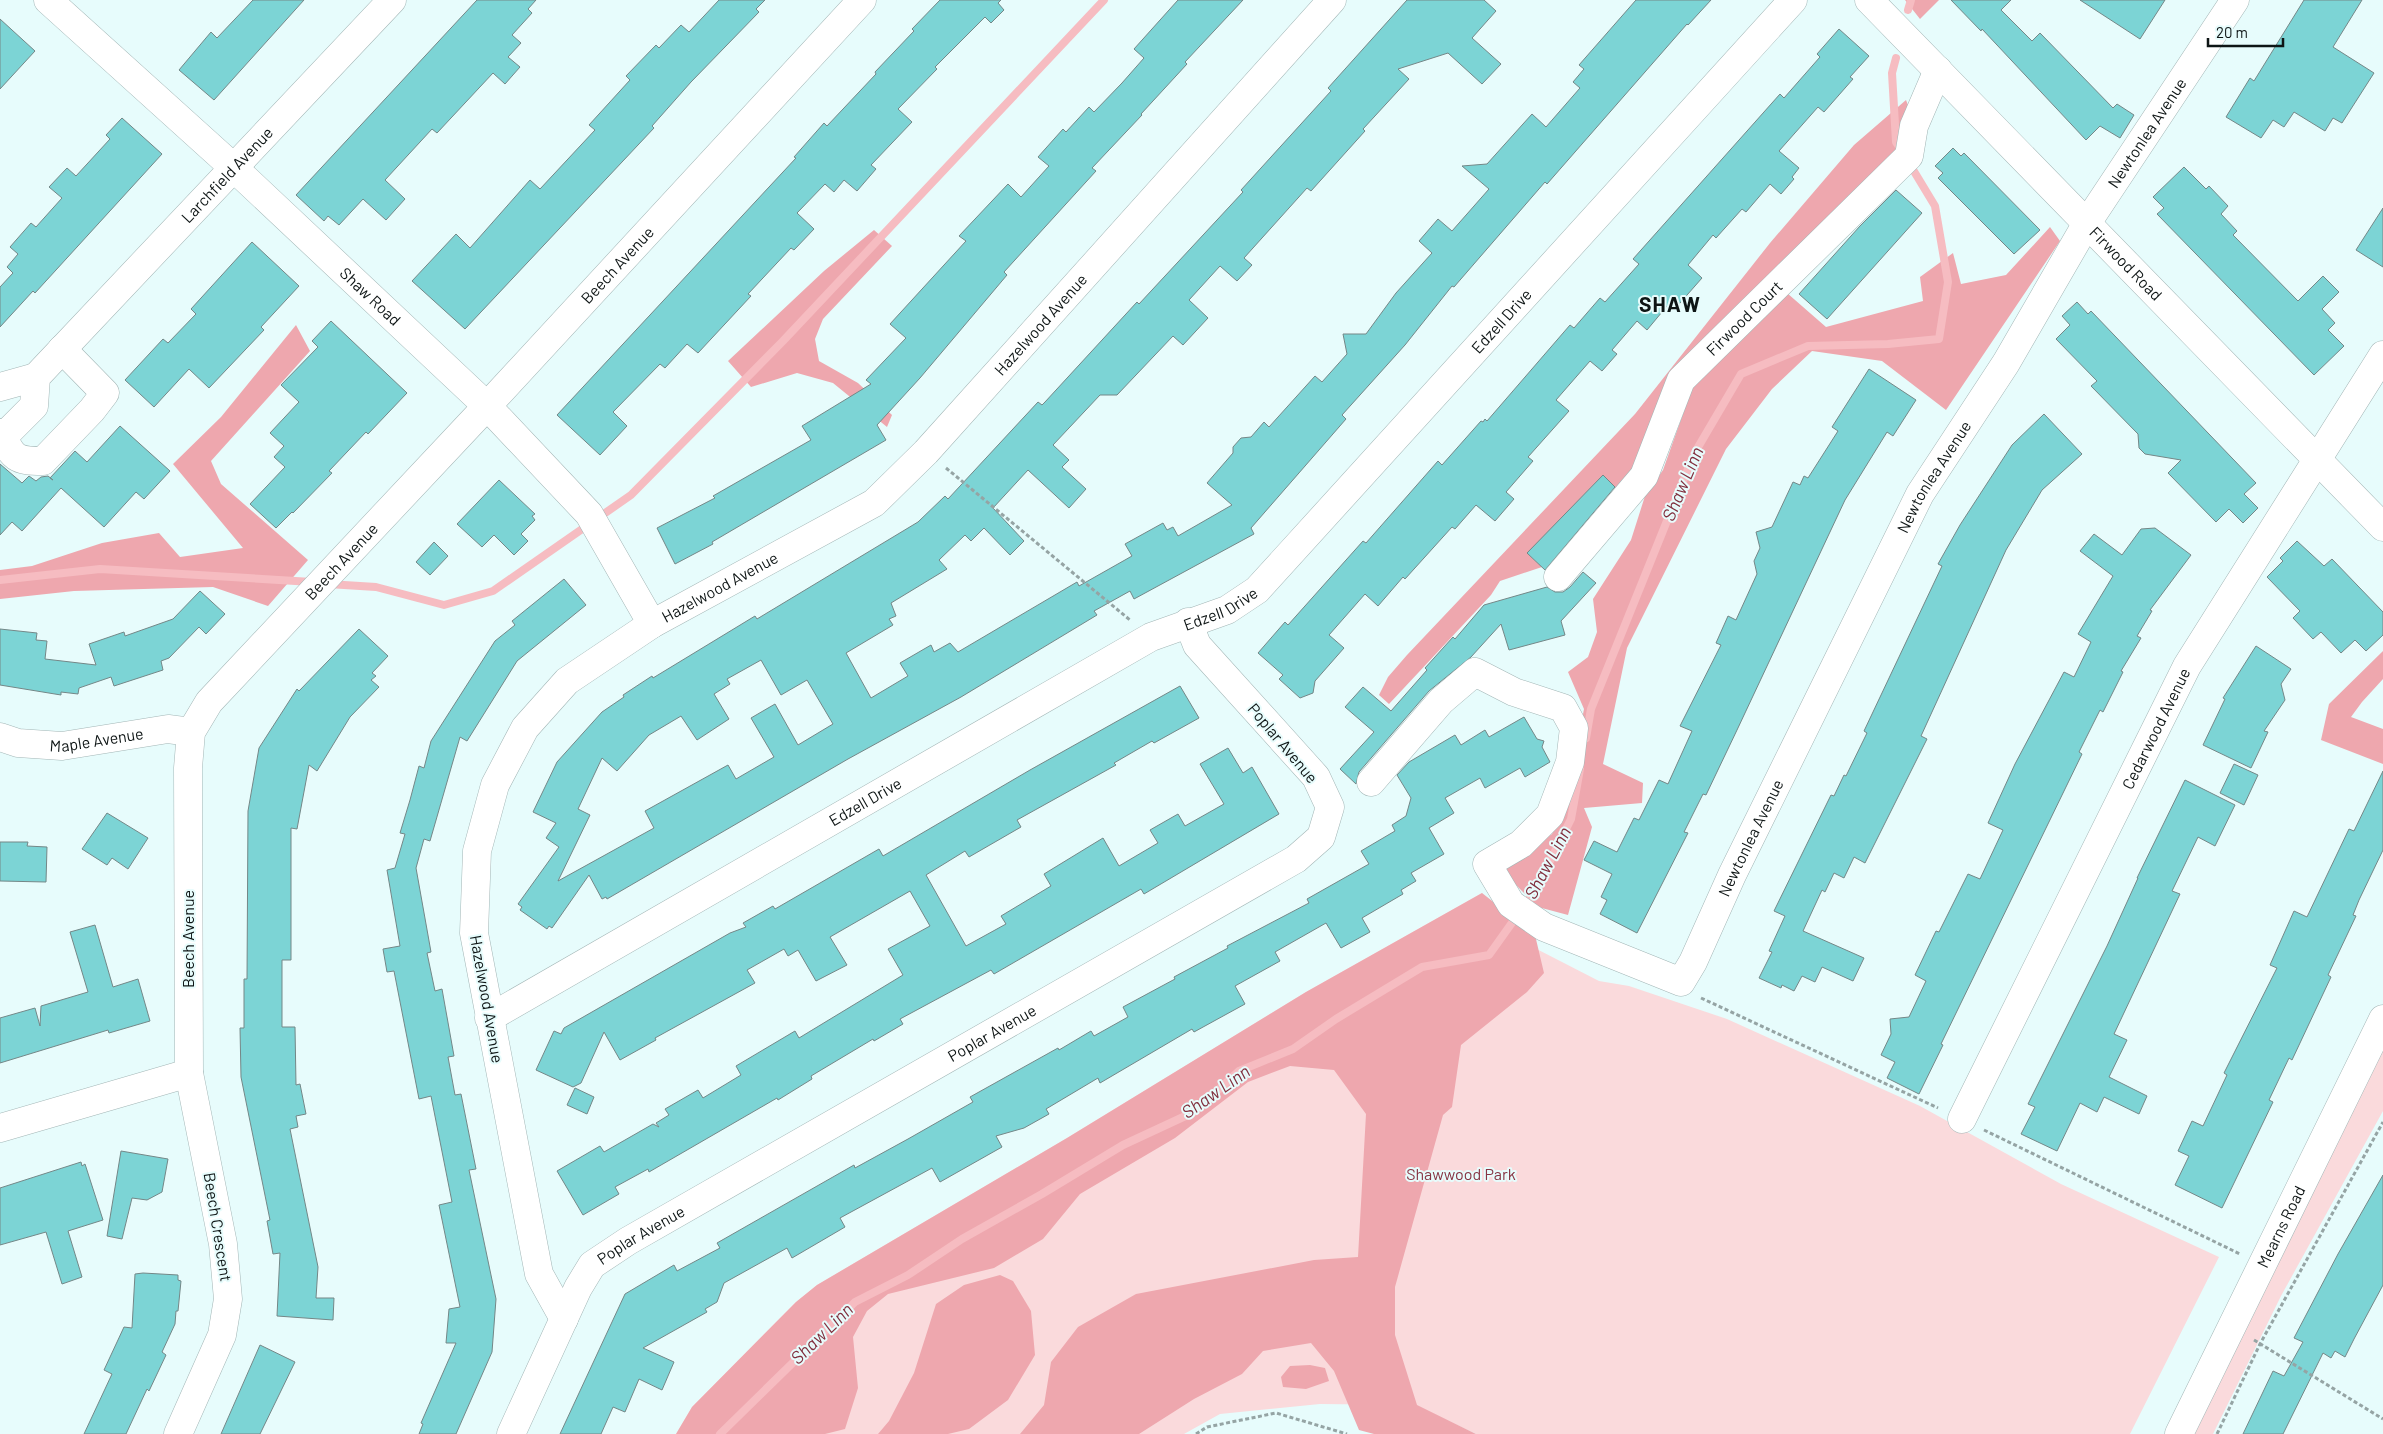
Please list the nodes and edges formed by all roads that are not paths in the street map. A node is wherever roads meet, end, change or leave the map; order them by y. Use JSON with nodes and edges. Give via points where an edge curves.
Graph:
{"nodes":[{"id":1,"x":48,"y":0,"type":"edge"},
{"id":2,"x":392,"y":0,"type":"edge"},
{"id":3,"x":862,"y":0,"type":"edge"},
{"id":4,"x":1332,"y":0,"type":"edge"},
{"id":5,"x":1793,"y":0,"type":"edge"},
{"id":6,"x":1869,"y":0,"type":"edge"},
{"id":7,"x":2236,"y":0,"type":"edge"},
{"id":8,"x":1938,"y":70,"type":"junction"},
{"id":9,"x":234,"y":168,"type":"junction"},
{"id":10,"x":2087,"y":224,"type":"junction"},
{"id":11,"x":62,"y":349,"type":"junction"},
{"id":12,"x":2383,"y":356,"type":"edge"},
{"id":13,"x":36,"y":377,"type":"junction"},
{"id":14,"x":0,"y":387,"type":"edge"},
{"id":15,"x":486,"y":406,"type":"junction"},
{"id":16,"x":0,"y":433,"type":"edge"},
{"id":17,"x":2317,"y":458,"type":"junction"},
{"id":18,"x":2383,"y":527,"type":"edge"},
{"id":19,"x":1558,"y":576,"type":"dead end"},
{"id":20,"x":1188,"y":622,"type":"junction"},
{"id":21,"x":652,"y":624,"type":"junction"},
{"id":22,"x":191,"y":732,"type":"junction"},
{"id":23,"x":0,"y":737,"type":"edge"},
{"id":24,"x":1371,"y":782,"type":"dead end"},
{"id":25,"x":489,"y":1018,"type":"junction"},
{"id":26,"x":2383,"y":1019,"type":"edge"},
{"id":27,"x":189,"y":1072,"type":"junction"},
{"id":28,"x":1962,"y":1119,"type":"dead end"},
{"id":29,"x":0,"y":1128,"type":"edge"},
{"id":30,"x":564,"y":1319,"type":"junction"},
{"id":31,"x":178,"y":1434,"type":"edge"},
{"id":32,"x":511,"y":1434,"type":"edge"},
{"id":33,"x":2179,"y":1434,"type":"edge"}],
"edges":[{"from":1,"to":9,"type":"street","name":"Shaw Road"},
{"from":2,"to":9,"type":"street","name":"Larchfield Avenue"},
{"from":3,"to":15,"type":"street","name":"Beech Avenue"},
{"from":4,"to":21,"type":"street","name":"Hazelwood Avenue","via":[[926,452],[874,503]]},
{"from":5,"to":20,"type":"street","name":"Edzell Drive","via":[[1257,590],[1227,610]]},
{"from":6,"to":8,"type":"street","name":"Firwood Road"},
{"from":7,"to":10,"type":"street","name":"Newtonlea Avenue"},
{"from":8,"to":10,"type":"street","name":"Firwood Road"},
{"from":8,"to":19,"type":"street","name":"Firwood Court","via":[[1914,126],[1909,156],[1681,380],[1644,476]]},
{"from":9,"to":11,"type":"street","name":"Larchfield Avenue"},
{"from":9,"to":15,"type":"street","name":"Shaw Road"},
{"from":10,"to":17,"type":"street","name":"Firwood Road"},
{"from":10,"to":24,"type":"street","name":"Newtonlea Avenue","via":[[2006,363],[1920,494],[1681,982],[1544,927],[1510,904],[1487,864],[1521,844],[1550,814],[1570,762],[1574,728],[1563,708],[1514,692],[1475,672],[1441,701]]},
{"from":11,"to":13,"type":"street","name":"Larchfield Avenue"},
{"from":11,"to":16,"type":"street","via":[[105,393],[43,461],[22,461],[10,452]]},
{"from":12,"to":17,"type":"street","name":"Cedarwood Avenue"},
{"from":13,"to":14,"type":"street"},
{"from":13,"to":16,"type":"street","via":[[34,406],[8,432]]},
{"from":15,"to":21,"type":"street","name":"Shaw Road","via":[[589,514]]},
{"from":15,"to":22,"type":"street","name":"Beech Avenue","via":[[209,702]]},
{"from":17,"to":18,"type":"street","name":"Firwood Road"},
{"from":17,"to":28,"type":"street","name":"Cedarwood Avenue","via":[[2187,666]]},
{"from":20,"to":25,"type":"street","name":"Edzell Drive","via":[[1151,637]]},
{"from":20,"to":30,"type":"street","name":"Poplar Avenue","via":[[1198,645],[1316,777],[1330,808],[1321,837],[1296,859],[628,1241],[592,1265]]},
{"from":21,"to":25,"type":"street","name":"Hazelwood Avenue","via":[[567,681],[525,728],[494,785],[477,851],[474,932]]},
{"from":22,"to":23,"type":"street","name":"Maple Avenue","via":[[168,729],[62,746],[18,743]]},
{"from":22,"to":27,"type":"street","name":"Beech Avenue","via":[[188,768]]},
{"from":25,"to":30,"type":"street","name":"Hazelwood Avenue","via":[[540,1274]]},
{"from":26,"to":33,"type":"street","name":"Mearns Road"},
{"from":27,"to":29,"type":"street"},
{"from":27,"to":31,"type":"street","name":"Beech Crescent","via":[[223,1244],[228,1299],[222,1335]]},
{"from":30,"to":32,"type":"street","name":"Poplar Avenue"}]}
